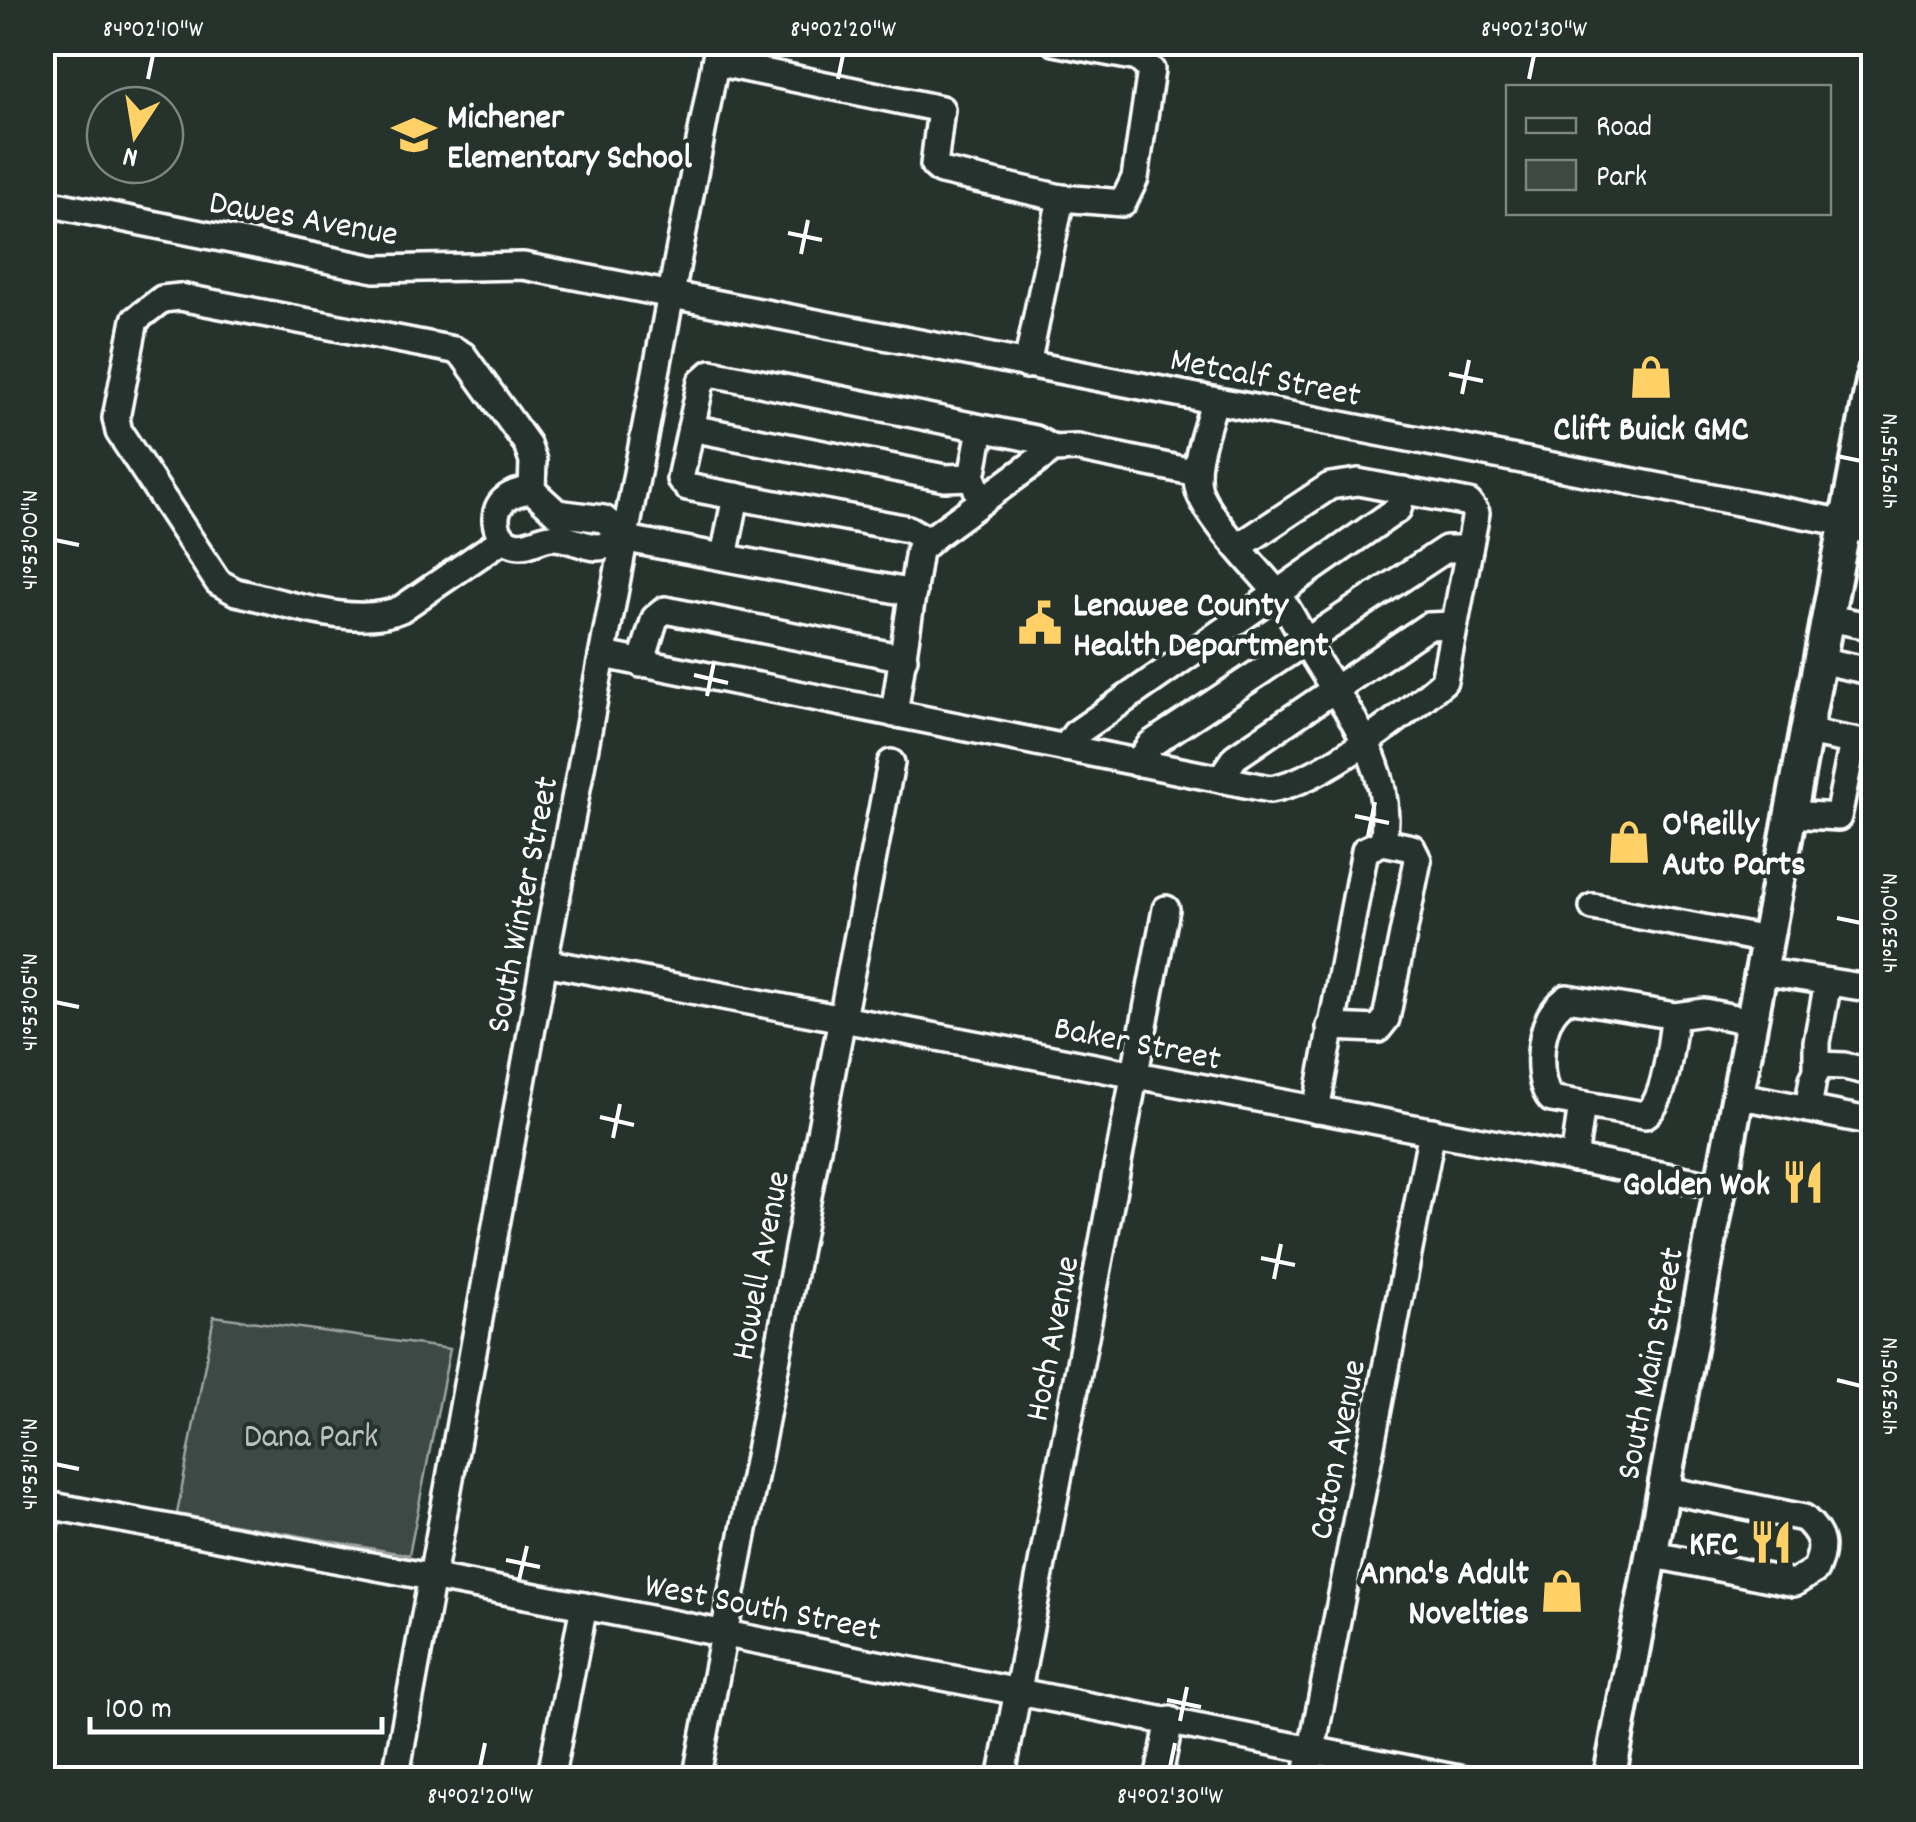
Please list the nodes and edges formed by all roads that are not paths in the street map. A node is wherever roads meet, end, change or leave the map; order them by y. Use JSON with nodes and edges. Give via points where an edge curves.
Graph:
{"nodes":[{"id":1,"x":1054,"y":42,"type":"edge"},
{"id":2,"x":717,"y":52,"type":"edge"},
{"id":3,"x":1060,"y":198,"type":"junction"},
{"id":4,"x":42,"y":202,"type":"edge"},
{"id":5,"x":673,"y":296,"type":"junction"},
{"id":6,"x":1027,"y":365,"type":"junction"},
{"id":7,"x":1874,"y":370,"type":"edge"},
{"id":8,"x":1214,"y":401,"type":"junction"},
{"id":9,"x":690,"y":428,"type":"junction"},
{"id":10,"x":981,"y":428,"type":"junction"},
{"id":11,"x":1053,"y":449,"type":"junction"},
{"id":12,"x":1197,"y":473,"type":"junction"},
{"id":13,"x":977,"y":489,"type":"junction"},
{"id":14,"x":532,"y":490,"type":"junction"},
{"id":15,"x":1404,"y":490,"type":"junction"},
{"id":16,"x":736,"y":496,"type":"junction"},
{"id":17,"x":554,"y":525,"type":"junction"},
{"id":18,"x":1860,"y":528,"type":"edge"},
{"id":19,"x":504,"y":538,"type":"junction"},
{"id":20,"x":627,"y":539,"type":"junction"},
{"id":21,"x":928,"y":542,"type":"junction"},
{"id":22,"x":1238,"y":547,"type":"junction"},
{"id":23,"x":1469,"y":550,"type":"junction"},
{"id":24,"x":724,"y":557,"type":"junction"},
{"id":25,"x":913,"y":593,"type":"junction"},
{"id":26,"x":1277,"y":593,"type":"junction"},
{"id":27,"x":1828,"y":618,"type":"junction"},
{"id":28,"x":1454,"y":625,"type":"junction"},
{"id":29,"x":1874,"y":628,"type":"edge"},
{"id":30,"x":1306,"y":642,"type":"junction"},
{"id":31,"x":604,"y":656,"type":"junction"},
{"id":32,"x":904,"y":658,"type":"junction"},
{"id":33,"x":1819,"y":660,"type":"junction"},
{"id":34,"x":642,"y":664,"type":"junction"},
{"id":35,"x":1874,"y":672,"type":"edge"},
{"id":36,"x":1334,"y":690,"type":"junction"},
{"id":37,"x":894,"y":714,"type":"junction"},
{"id":38,"x":1806,"y":732,"type":"junction"},
{"id":39,"x":1367,"y":740,"type":"junction"},
{"id":40,"x":1863,"y":744,"type":"edge"},
{"id":41,"x":1065,"y":748,"type":"junction"},
{"id":42,"x":1137,"y":763,"type":"junction"},
{"id":43,"x":891,"y":764,"type":"dead end"},
{"id":44,"x":1220,"y":779,"type":"junction"},
{"id":45,"x":1790,"y":814,"type":"junction"},
{"id":46,"x":1384,"y":842,"type":"junction"},
{"id":47,"x":1592,"y":907,"type":"dead end"},
{"id":48,"x":1166,"y":909,"type":"dead end"},
{"id":49,"x":1766,"y":940,"type":"junction"},
{"id":50,"x":544,"y":962,"type":"junction"},
{"id":51,"x":1760,"y":971,"type":"junction"},
{"id":52,"x":1828,"y":982,"type":"junction"},
{"id":53,"x":1874,"y":989,"type":"edge"},
{"id":54,"x":1675,"y":1016,"type":"junction"},
{"id":55,"x":840,"y":1018,"type":"junction"},
{"id":56,"x":1750,"y":1021,"type":"junction"},
{"id":57,"x":1330,"y":1027,"type":"junction"},
{"id":58,"x":1817,"y":1071,"type":"junction"},
{"id":59,"x":1874,"y":1073,"type":"edge"},
{"id":60,"x":1136,"y":1076,"type":"junction"},
{"id":61,"x":1736,"y":1095,"type":"junction"},
{"id":62,"x":1582,"y":1105,"type":"junction"},
{"id":63,"x":1808,"y":1109,"type":"junction"},
{"id":64,"x":1316,"y":1110,"type":"junction"},
{"id":65,"x":1874,"y":1122,"type":"edge"},
{"id":66,"x":1432,"y":1131,"type":"junction"},
{"id":67,"x":1574,"y":1159,"type":"junction"},
{"id":68,"x":1718,"y":1186,"type":"junction"},
{"id":69,"x":1662,"y":1488,"type":"junction"},
{"id":70,"x":45,"y":1505,"type":"edge"},
{"id":71,"x":42,"y":1536,"type":"edge"},
{"id":72,"x":1650,"y":1554,"type":"junction"},
{"id":73,"x":433,"y":1578,"type":"junction"},
{"id":74,"x":584,"y":1606,"type":"junction"},
{"id":75,"x":724,"y":1634,"type":"junction"},
{"id":76,"x":1018,"y":1690,"type":"junction"},
{"id":77,"x":1170,"y":1720,"type":"junction"},
{"id":78,"x":1312,"y":1749,"type":"junction"},
{"id":79,"x":395,"y":1780,"type":"edge"},
{"id":80,"x":550,"y":1780,"type":"edge"},
{"id":81,"x":696,"y":1780,"type":"edge"},
{"id":82,"x":1000,"y":1780,"type":"edge"},
{"id":83,"x":1158,"y":1780,"type":"edge"},
{"id":84,"x":1306,"y":1780,"type":"edge"},
{"id":85,"x":1464,"y":1780,"type":"edge"},
{"id":86,"x":1609,"y":1780,"type":"edge"}],
"edges":[{"from":1,"to":3,"type":"street","via":[[1138,58],[1151,70],[1135,178],[1123,203]]},
{"from":2,"to":3,"type":"street","via":[[941,108],[934,165],[941,171]]},
{"from":2,"to":5,"type":"street","name":"South Winter Street"},
{"from":3,"to":6,"type":"street"},
{"from":4,"to":5,"type":"street","name":"Dawes Avenue","via":[[374,269],[523,266]]},
{"from":5,"to":6,"type":"street","name":"Metcalf Street"},
{"from":5,"to":20,"type":"street","name":"South Winter Street"},
{"from":6,"to":8,"type":"street","name":"Metcalf Street"},
{"from":7,"to":18,"type":"main road","name":"South Main Street"},
{"from":8,"to":12,"type":"street"},
{"from":8,"to":18,"type":"street","name":"Metcalf Street"},
{"from":9,"to":10,"type":"street","via":[[701,382],[711,373]]},
{"from":9,"to":13,"type":"street"},
{"from":9,"to":16,"type":"street","via":[[680,479],[686,487]]},
{"from":10,"to":11,"type":"street"},
{"from":10,"to":13,"type":"street"},
{"from":11,"to":12,"type":"street"},
{"from":11,"to":13,"type":"street"},
{"from":12,"to":22,"type":"street","via":[[1200,492]]},
{"from":13,"to":21,"type":"street"},
{"from":14,"to":17,"type":"street"},
{"from":14,"to":19,"type":"street","via":[[502,501],[495,527]]},
{"from":14,"to":19,"type":"street","via":[[527,444],[454,350],[180,297],[162,299],[135,320],[116,418],[120,432],[218,582],[236,592],[383,617]]},
{"from":15,"to":22,"type":"street","via":[[1358,482],[1330,486]]},
{"from":15,"to":23,"type":"street","via":[[1470,503],[1476,513]]},
{"from":15,"to":26,"type":"street","via":[[1398,509]]},
{"from":16,"to":21,"type":"street","via":[[908,529]]},
{"from":16,"to":24,"type":"street"},
{"from":17,"to":19,"type":"street","via":[[534,543],[515,545]]},
{"from":17,"to":20,"type":"street","via":[[604,520]]},
{"from":18,"to":27,"type":"main road","name":"South Main Street"},
{"from":20,"to":24,"type":"street"},
{"from":20,"to":31,"type":"street","name":"South Winter Street"},
{"from":21,"to":25,"type":"street","via":[[919,550]]},
{"from":22,"to":26,"type":"street"},
{"from":23,"to":28,"type":"street"},
{"from":23,"to":30,"type":"street","via":[[1446,549]]},
{"from":24,"to":25,"type":"street"},
{"from":25,"to":32,"type":"street"},
{"from":26,"to":30,"type":"street"},
{"from":26,"to":41,"type":"street","via":[[1075,734]]},
{"from":27,"to":29,"type":"street"},
{"from":27,"to":33,"type":"main road","name":"South Main Street"},
{"from":28,"to":36,"type":"street","via":[[1428,626]]},
{"from":28,"to":39,"type":"street","via":[[1444,680]]},
{"from":30,"to":36,"type":"street"},
{"from":30,"to":42,"type":"street","via":[[1151,744]]},
{"from":31,"to":34,"type":"street"},
{"from":31,"to":50,"type":"street","name":"South Winter Street"},
{"from":32,"to":34,"type":"street","via":[[665,610],[655,618]]},
{"from":32,"to":37,"type":"street"},
{"from":33,"to":35,"type":"street"},
{"from":33,"to":38,"type":"main road","name":"South Main Street"},
{"from":34,"to":37,"type":"street"},
{"from":36,"to":39,"type":"street"},
{"from":36,"to":44,"type":"street","via":[[1235,757]]},
{"from":37,"to":41,"type":"street"},
{"from":38,"to":40,"type":"street"},
{"from":38,"to":45,"type":"main road","name":"South Main Street"},
{"from":39,"to":44,"type":"street","via":[[1290,786]]},
{"from":39,"to":46,"type":"street","via":[[1383,792]]},
{"from":40,"to":45,"type":"street","via":[[1838,817]]},
{"from":41,"to":42,"type":"street"},
{"from":42,"to":44,"type":"street"},
{"from":43,"to":55,"type":"street","name":"Howell Avenue"},
{"from":45,"to":49,"type":"main road","name":"South Main Street"},
{"from":46,"to":57,"type":"street","via":[[1365,850]]},
{"from":46,"to":57,"type":"street","via":[[1412,848],[1418,860],[1386,1019],[1378,1028]]},
{"from":47,"to":49,"type":"street"},
{"from":48,"to":60,"type":"street","name":"Hoch Avenue"},
{"from":49,"to":51,"type":"main road","name":"South Main Street"},
{"from":50,"to":55,"type":"street","name":"Baker Street"},
{"from":50,"to":73,"type":"street","name":"South Winter Street"},
{"from":51,"to":52,"type":"street"},
{"from":51,"to":56,"type":"main road","name":"South Main Street"},
{"from":52,"to":53,"type":"street"},
{"from":52,"to":58,"type":"street"},
{"from":54,"to":56,"type":"street","via":[[1704,1012]]},
{"from":54,"to":62,"type":"street","via":[[1654,1109],[1636,1115]]},
{"from":54,"to":62,"type":"street","via":[[1579,998],[1560,1005],[1547,1028],[1542,1089],[1551,1099]]},
{"from":55,"to":60,"type":"street","name":"Baker Street"},
{"from":55,"to":75,"type":"street","name":"Howell Avenue"},
{"from":56,"to":61,"type":"main road","name":"South Main Street"},
{"from":57,"to":64,"type":"street"},
{"from":58,"to":59,"type":"street","via":[[1832,1065]]},
{"from":58,"to":63,"type":"street"},
{"from":60,"to":64,"type":"street","name":"Baker Street"},
{"from":60,"to":76,"type":"street","name":"Hoch Avenue"},
{"from":61,"to":63,"type":"street"},
{"from":61,"to":68,"type":"main road","name":"South Main Street"},
{"from":62,"to":67,"type":"street"},
{"from":63,"to":65,"type":"street"},
{"from":64,"to":66,"type":"street","name":"Baker Street"},
{"from":66,"to":67,"type":"street","name":"Baker Street"},
{"from":66,"to":78,"type":"street","name":"Caton Avenue"},
{"from":67,"to":68,"type":"street","name":"Baker Street"},
{"from":68,"to":69,"type":"main road","name":"South Main Street"},
{"from":69,"to":72,"type":"main road","name":"South Main Street"},
{"from":69,"to":72,"type":"street","via":[[1804,1518],[1822,1543],[1815,1570],[1794,1583]]},
{"from":70,"to":71,"type":"street"},
{"from":70,"to":73,"type":"street","name":"West South Street"},
{"from":72,"to":86,"type":"main road","name":"South Main Street"},
{"from":73,"to":74,"type":"street","name":"West South Street"},
{"from":73,"to":79,"type":"street","name":"South Winter Street"},
{"from":74,"to":75,"type":"street","name":"West South Street"},
{"from":74,"to":80,"type":"street"},
{"from":75,"to":76,"type":"street","name":"West South Street"},
{"from":75,"to":81,"type":"street","name":"Howell Avenue"},
{"from":76,"to":77,"type":"street","name":"West South Street"},
{"from":76,"to":82,"type":"street","name":"Hoch Avenue"},
{"from":77,"to":78,"type":"street","name":"West South Street"},
{"from":77,"to":83,"type":"street"},
{"from":78,"to":84,"type":"street","name":"Caton Avenue"},
{"from":78,"to":85,"type":"street","name":"West South Street"}]}
